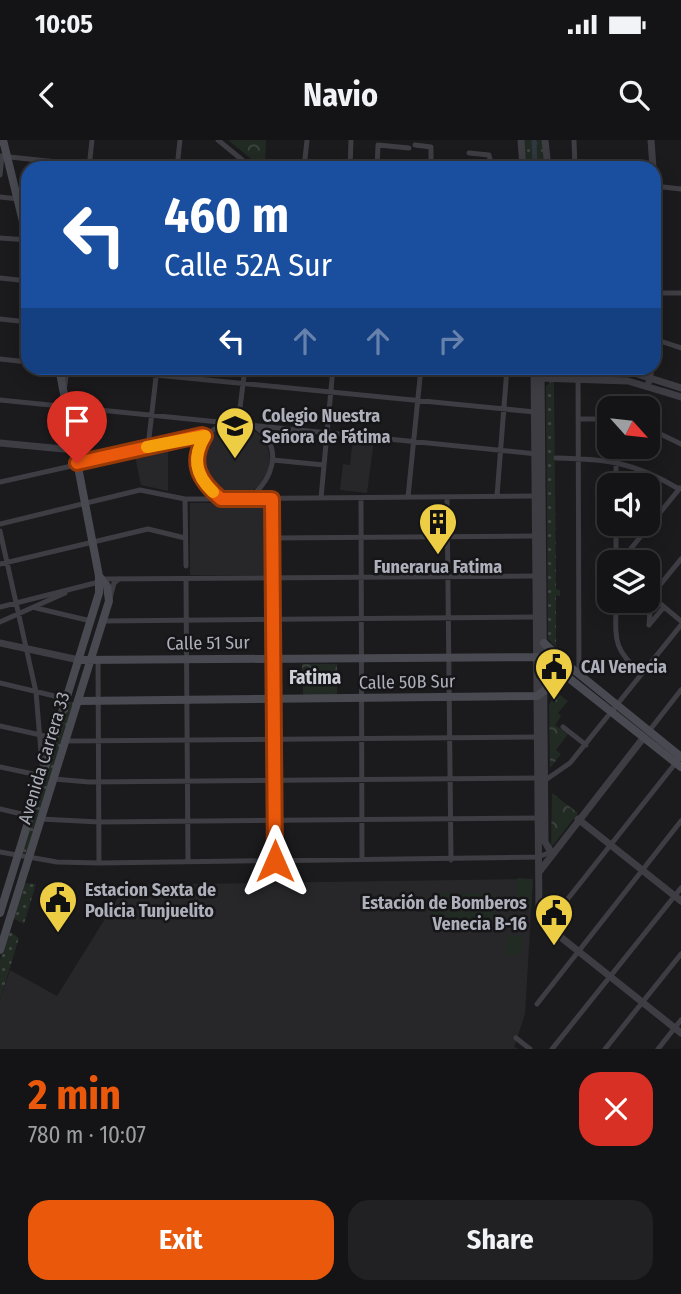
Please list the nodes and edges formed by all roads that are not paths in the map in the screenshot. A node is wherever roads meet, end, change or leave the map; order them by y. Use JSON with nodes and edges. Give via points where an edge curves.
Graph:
{"nodes":[{"id":1,"x":3,"y":140,"type":"edge"},
{"id":2,"x":92,"y":140,"type":"edge"},
{"id":3,"x":180,"y":140,"type":"edge"},
{"id":4,"x":218,"y":140,"type":"edge"},
{"id":5,"x":307,"y":140,"type":"edge"},
{"id":6,"x":351,"y":140,"type":"edge"},
{"id":7,"x":521,"y":140,"type":"edge"},
{"id":8,"x":545,"y":140,"type":"edge"},
{"id":9,"x":574,"y":140,"type":"edge"},
{"id":10,"x":651,"y":140,"type":"edge"},
{"id":11,"x":469,"y":153,"type":"dead end"},
{"id":12,"x":3,"y":156,"type":"edge"},
{"id":13,"x":42,"y":161,"type":"edge"},
{"id":14,"x":90,"y":161,"type":"edge"},
{"id":15,"x":178,"y":161,"type":"edge"},
{"id":16,"x":244,"y":161,"type":"edge"},
{"id":17,"x":305,"y":161,"type":"edge"},
{"id":18,"x":350,"y":161,"type":"edge"},
{"id":19,"x":377,"y":161,"type":"edge"},
{"id":20,"x":431,"y":161,"type":"edge"},
{"id":21,"x":490,"y":161,"type":"edge"},
{"id":22,"x":522,"y":161,"type":"edge"},
{"id":23,"x":547,"y":161,"type":"edge"},
{"id":24,"x":575,"y":161,"type":"edge"},
{"id":25,"x":652,"y":161,"type":"edge"},
{"id":26,"x":0,"y":175,"type":"edge"},
{"id":27,"x":661,"y":187,"type":"edge"},
{"id":28,"x":681,"y":189,"type":"edge"},
{"id":29,"x":0,"y":197,"type":"edge"},
{"id":30,"x":18,"y":199,"type":"junction"},
{"id":31,"x":21,"y":199,"type":"edge"},
{"id":32,"x":21,"y":212,"type":"edge"},
{"id":33,"x":0,"y":238,"type":"edge"},
{"id":34,"x":21,"y":240,"type":"edge"},
{"id":35,"x":0,"y":278,"type":"edge"},
{"id":36,"x":21,"y":280,"type":"edge"},
{"id":37,"x":661,"y":293,"type":"edge"},
{"id":38,"x":681,"y":293,"type":"edge"},
{"id":39,"x":0,"y":319,"type":"edge"},
{"id":40,"x":21,"y":321,"type":"edge"},
{"id":41,"x":661,"y":341,"type":"edge"},
{"id":42,"x":681,"y":348,"type":"edge"},
{"id":43,"x":0,"y":359,"type":"edge"},
{"id":44,"x":21,"y":361,"type":"edge"},
{"id":45,"x":61,"y":375,"type":"edge"},
{"id":46,"x":66,"y":375,"type":"edge"},
{"id":47,"x":156,"y":375,"type":"edge"},
{"id":48,"x":185,"y":375,"type":"edge"},
{"id":49,"x":244,"y":375,"type":"edge"},
{"id":50,"x":332,"y":375,"type":"edge"},
{"id":51,"x":420,"y":375,"type":"edge"},
{"id":52,"x":506,"y":375,"type":"edge"},
{"id":53,"x":538,"y":375,"type":"edge"},
{"id":54,"x":538,"y":375,"type":"edge"},
{"id":55,"x":578,"y":375,"type":"edge"},
{"id":56,"x":602,"y":375,"type":"edge"},
{"id":57,"x":650,"y":375,"type":"edge"},
{"id":58,"x":649,"y":381,"type":"junction"},
{"id":59,"x":243,"y":383,"type":"junction"},
{"id":60,"x":65,"y":388,"type":"junction"},
{"id":61,"x":681,"y":388,"type":"edge"},
{"id":62,"x":331,"y":392,"type":"junction"},
{"id":63,"x":681,"y":397,"type":"edge"},
{"id":64,"x":0,"y":400,"type":"edge"},
{"id":65,"x":418,"y":401,"type":"junction"},
{"id":66,"x":69,"y":407,"type":"junction"},
{"id":67,"x":503,"y":409,"type":"junction"},
{"id":68,"x":535,"y":412,"type":"junction"},
{"id":69,"x":152,"y":415,"type":"junction"},
{"id":70,"x":578,"y":419,"type":"junction"},
{"id":71,"x":597,"y":419,"type":"edge"},
{"id":72,"x":229,"y":423,"type":"junction"},
{"id":73,"x":238,"y":424,"type":"junction"},
{"id":74,"x":253,"y":425,"type":"junction"},
{"id":75,"x":327,"y":433,"type":"junction"},
{"id":76,"x":660,"y":434,"type":"edge"},
{"id":77,"x":205,"y":436,"type":"junction"},
{"id":78,"x":413,"y":442,"type":"junction"},
{"id":79,"x":0,"y":443,"type":"edge"},
{"id":80,"x":681,"y":444,"type":"edge"},
{"id":81,"x":148,"y":447,"type":"junction"},
{"id":82,"x":74,"y":450,"type":"junction"},
{"id":83,"x":500,"y":450,"type":"junction"},
{"id":84,"x":538,"y":454,"type":"junction"},
{"id":85,"x":556,"y":458,"type":"dead end"},
{"id":86,"x":578,"y":458,"type":"junction"},
{"id":87,"x":273,"y":460,"type":"junction"},
{"id":88,"x":615,"y":460,"type":"junction"},
{"id":89,"x":75,"y":463,"type":"junction"},
{"id":90,"x":324,"y":465,"type":"junction"},
{"id":91,"x":616,"y":473,"type":"edge"},
{"id":92,"x":0,"y":482,"type":"edge"},
{"id":93,"x":680,"y":488,"type":"edge"},
{"id":94,"x":497,"y":496,"type":"junction"},
{"id":95,"x":535,"y":496,"type":"junction"},
{"id":96,"x":408,"y":497,"type":"junction"},
{"id":97,"x":447,"y":497,"type":"junction"},
{"id":98,"x":320,"y":498,"type":"junction"},
{"id":99,"x":361,"y":498,"type":"junction"},
{"id":100,"x":185,"y":499,"type":"junction"},
{"id":101,"x":221,"y":499,"type":"junction"},
{"id":102,"x":248,"y":499,"type":"junction"},
{"id":103,"x":272,"y":499,"type":"junction"},
{"id":104,"x":84,"y":503,"type":"junction"},
{"id":105,"x":0,"y":524,"type":"edge"},
{"id":106,"x":0,"y":531,"type":"edge"},
{"id":107,"x":536,"y":536,"type":"junction"},
{"id":108,"x":448,"y":537,"type":"junction"},
{"id":109,"x":186,"y":538,"type":"junction"},
{"id":110,"x":272,"y":538,"type":"junction"},
{"id":111,"x":361,"y":538,"type":"junction"},
{"id":112,"x":93,"y":542,"type":"junction"},
{"id":113,"x":628,"y":550,"type":"edge"},
{"id":114,"x":681,"y":559,"type":"edge"},
{"id":115,"x":3,"y":564,"type":"edge"},
{"id":116,"x":186,"y":566,"type":"dead end"},
{"id":117,"x":536,"y":576,"type":"junction"},
{"id":118,"x":448,"y":577,"type":"junction"},
{"id":119,"x":101,"y":579,"type":"junction"},
{"id":120,"x":119,"y":579,"type":"junction"},
{"id":121,"x":273,"y":579,"type":"junction"},
{"id":122,"x":361,"y":579,"type":"junction"},
{"id":123,"x":186,"y":580,"type":"junction"},
{"id":124,"x":660,"y":585,"type":"edge"},
{"id":125,"x":70,"y":589,"type":"junction"},
{"id":126,"x":109,"y":601,"type":"junction"},
{"id":127,"x":16,"y":602,"type":"junction"},
{"id":128,"x":660,"y":604,"type":"edge"},
{"id":129,"x":0,"y":607,"type":"edge"},
{"id":130,"x":664,"y":607,"type":"junction"},
{"id":131,"x":35,"y":608,"type":"junction"},
{"id":132,"x":660,"y":612,"type":"edge"},
{"id":133,"x":617,"y":613,"type":"edge"},
{"id":134,"x":650,"y":613,"type":"edge"},
{"id":135,"x":659,"y":613,"type":"edge"},
{"id":136,"x":19,"y":614,"type":"junction"},
{"id":137,"x":536,"y":617,"type":"junction"},
{"id":138,"x":361,"y":618,"type":"junction"},
{"id":139,"x":448,"y":618,"type":"junction"},
{"id":140,"x":273,"y":619,"type":"junction"},
{"id":141,"x":186,"y":620,"type":"junction"},
{"id":142,"x":91,"y":621,"type":"junction"},
{"id":143,"x":103,"y":621,"type":"junction"},
{"id":144,"x":0,"y":622,"type":"edge"},
{"id":145,"x":681,"y":623,"type":"edge"},
{"id":146,"x":0,"y":643,"type":"edge"},
{"id":147,"x":544,"y":643,"type":"junction"},
{"id":148,"x":27,"y":649,"type":"junction"},
{"id":149,"x":540,"y":656,"type":"junction"},
{"id":150,"x":449,"y":657,"type":"junction"},
{"id":151,"x":361,"y":658,"type":"junction"},
{"id":152,"x":186,"y":659,"type":"junction"},
{"id":153,"x":273,"y":659,"type":"junction"},
{"id":154,"x":79,"y":660,"type":"junction"},
{"id":155,"x":94,"y":660,"type":"junction"},
{"id":156,"x":569,"y":666,"type":"junction"},
{"id":157,"x":579,"y":674,"type":"junction"},
{"id":158,"x":642,"y":674,"type":"junction"},
{"id":159,"x":0,"y":684,"type":"edge"},
{"id":160,"x":71,"y":685,"type":"junction"},
{"id":161,"x":681,"y":691,"type":"edge"},
{"id":162,"x":36,"y":692,"type":"junction"},
{"id":163,"x":540,"y":695,"type":"junction"},
{"id":164,"x":449,"y":697,"type":"junction"},
{"id":165,"x":361,"y":698,"type":"junction"},
{"id":166,"x":67,"y":699,"type":"junction"},
{"id":167,"x":274,"y":699,"type":"junction"},
{"id":168,"x":187,"y":700,"type":"junction"},
{"id":169,"x":78,"y":701,"type":"junction"},
{"id":170,"x":98,"y":701,"type":"junction"},
{"id":171,"x":615,"y":708,"type":"junction"},
{"id":172,"x":0,"y":726,"type":"edge"},
{"id":173,"x":563,"y":727,"type":"dead end"},
{"id":174,"x":646,"y":734,"type":"junction"},
{"id":175,"x":40,"y":735,"type":"junction"},
{"id":176,"x":537,"y":737,"type":"junction"},
{"id":177,"x":54,"y":738,"type":"junction"},
{"id":178,"x":450,"y":738,"type":"junction"},
{"id":179,"x":274,"y":740,"type":"junction"},
{"id":180,"x":361,"y":740,"type":"junction"},
{"id":181,"x":66,"y":741,"type":"junction"},
{"id":182,"x":187,"y":741,"type":"junction"},
{"id":183,"x":98,"y":743,"type":"junction"},
{"id":184,"x":586,"y":745,"type":"junction"},
{"id":185,"x":680,"y":760,"type":"edge"},
{"id":186,"x":0,"y":766,"type":"edge"},
{"id":187,"x":43,"y":776,"type":"junction"},
{"id":188,"x":54,"y":779,"type":"junction"},
{"id":189,"x":450,"y":779,"type":"junction"},
{"id":190,"x":361,"y":780,"type":"junction"},
{"id":191,"x":541,"y":780,"type":"junction"},
{"id":192,"x":274,"y":781,"type":"junction"},
{"id":193,"x":99,"y":782,"type":"junction"},
{"id":194,"x":187,"y":782,"type":"junction"},
{"id":195,"x":0,"y":809,"type":"edge"},
{"id":196,"x":30,"y":816,"type":"junction"},
{"id":197,"x":538,"y":818,"type":"junction"},
{"id":198,"x":41,"y":819,"type":"junction"},
{"id":199,"x":450,"y":819,"type":"junction"},
{"id":200,"x":578,"y":819,"type":"junction"},
{"id":201,"x":361,"y":820,"type":"junction"},
{"id":202,"x":274,"y":821,"type":"junction"},
{"id":203,"x":681,"y":821,"type":"edge"},
{"id":204,"x":99,"y":822,"type":"junction"},
{"id":205,"x":187,"y":822,"type":"junction"},
{"id":206,"x":611,"y":845,"type":"junction"},
{"id":207,"x":0,"y":852,"type":"edge"},
{"id":208,"x":551,"y":852,"type":"junction"},
{"id":209,"x":18,"y":856,"type":"junction"},
{"id":210,"x":538,"y":857,"type":"junction"},
{"id":211,"x":29,"y":859,"type":"junction"},
{"id":212,"x":362,"y":860,"type":"junction"},
{"id":213,"x":451,"y":860,"type":"junction"},
{"id":214,"x":275,"y":861,"type":"junction"},
{"id":215,"x":188,"y":862,"type":"junction"},
{"id":216,"x":99,"y":863,"type":"junction"},
{"id":217,"x":642,"y":870,"type":"junction"},
{"id":218,"x":538,"y":874,"type":"junction"},
{"id":219,"x":681,"y":888,"type":"edge"},
{"id":220,"x":3,"y":892,"type":"edge"},
{"id":221,"x":678,"y":898,"type":"edge"},
{"id":222,"x":0,"y":913,"type":"edge"},
{"id":223,"x":547,"y":926,"type":"junction"},
{"id":224,"x":4,"y":928,"type":"edge"},
{"id":225,"x":0,"y":950,"type":"edge"},
{"id":226,"x":578,"y":951,"type":"junction"},
{"id":227,"x":681,"y":954,"type":"edge"},
{"id":228,"x":610,"y":976,"type":"junction"},
{"id":229,"x":642,"y":1002,"type":"junction"},
{"id":230,"x":537,"y":1004,"type":"dead end"},
{"id":231,"x":681,"y":1020,"type":"edge"},
{"id":232,"x":678,"y":1030,"type":"edge"},
{"id":233,"x":516,"y":1038,"type":"dead end"},
{"id":234,"x":530,"y":1049,"type":"edge"},
{"id":235,"x":552,"y":1049,"type":"edge"},
{"id":236,"x":605,"y":1049,"type":"edge"},
{"id":237,"x":658,"y":1049,"type":"edge"}],
"edges":[{"from":1,"to":12,"type":"main road"},
{"from":2,"to":14,"type":"street"},
{"from":3,"to":15,"type":"street"},
{"from":4,"to":16,"type":"street"},
{"from":5,"to":17,"type":"street"},
{"from":6,"to":18,"type":"street"},
{"from":7,"to":22,"type":"street"},
{"from":8,"to":23,"type":"street"},
{"from":9,"to":24,"type":"street"},
{"from":10,"to":25,"type":"street"},
{"from":11,"to":21,"type":"street","via":[[489,155]]},
{"from":12,"to":13,"type":"street"},
{"from":12,"to":26,"type":"street"},
{"from":12,"to":30,"type":"main road"},
{"from":19,"to":20,"type":"street","via":[[378,145],[430,147]]},
{"from":27,"to":28,"type":"street"},
{"from":29,"to":30,"type":"street"},
{"from":30,"to":31,"type":"street"},
{"from":30,"to":32,"type":"main road"},
{"from":33,"to":34,"type":"street"},
{"from":35,"to":36,"type":"street"},
{"from":37,"to":38,"type":"street"},
{"from":39,"to":40,"type":"street"},
{"from":41,"to":42,"type":"street"},
{"from":43,"to":44,"type":"street"},
{"from":45,"to":60,"type":"main road","name":"Avenida Carrera 33"},
{"from":46,"to":60,"type":"street"},
{"from":47,"to":69,"type":"street"},
{"from":48,"to":59,"type":"street"},
{"from":49,"to":59,"type":"street"},
{"from":50,"to":62,"type":"street"},
{"from":51,"to":65,"type":"street"},
{"from":52,"to":67,"type":"street"},
{"from":53,"to":68,"type":"street"},
{"from":54,"to":84,"type":"street"},
{"from":55,"to":70,"type":"street"},
{"from":56,"to":58,"type":"street"},
{"from":57,"to":58,"type":"street"},
{"from":58,"to":61,"type":"street"},
{"from":58,"to":63,"type":"street"},
{"from":59,"to":62,"type":"street"},
{"from":59,"to":73,"type":"street"},
{"from":60,"to":66,"type":"main road","name":"Avenida Carrera 33"},
{"from":62,"to":65,"type":"street"},
{"from":62,"to":75,"type":"street"},
{"from":64,"to":66,"type":"street"},
{"from":65,"to":67,"type":"street"},
{"from":65,"to":78,"type":"street"},
{"from":66,"to":69,"type":"street"},
{"from":66,"to":82,"type":"main road","name":"Avenida Carrera 33"},
{"from":67,"to":68,"type":"street"},
{"from":67,"to":83,"type":"street"},
{"from":68,"to":84,"type":"street"},
{"from":69,"to":72,"type":"street"},
{"from":69,"to":81,"type":"street"},
{"from":70,"to":71,"type":"street"},
{"from":70,"to":86,"type":"street"},
{"from":72,"to":73,"type":"street"},
{"from":72,"to":77,"type":"street"},
{"from":73,"to":74,"type":"street"},
{"from":74,"to":75,"type":"street"},
{"from":74,"to":87,"type":"street","via":[[267,440]]},
{"from":75,"to":78,"type":"street"},
{"from":75,"to":90,"type":"street"},
{"from":76,"to":80,"type":"street"},
{"from":77,"to":81,"type":"street"},
{"from":77,"to":101,"type":"street","via":[[197,452],[199,475]]},
{"from":78,"to":83,"type":"street"},
{"from":78,"to":96,"type":"street"},
{"from":79,"to":82,"type":"street"},
{"from":81,"to":89,"type":"street"},
{"from":82,"to":89,"type":"main road","name":"Avenida Carrera 33"},
{"from":83,"to":84,"type":"street"},
{"from":83,"to":94,"type":"street"},
{"from":84,"to":95,"type":"street"},
{"from":84,"to":147,"type":"street"},
{"from":85,"to":86,"type":"street"},
{"from":86,"to":88,"type":"street"},
{"from":86,"to":157,"type":"street"},
{"from":87,"to":90,"type":"street"},
{"from":87,"to":102,"type":"street","via":[[267,481]]},
{"from":88,"to":91,"type":"street"},
{"from":88,"to":93,"type":"street"},
{"from":89,"to":92,"type":"street"},
{"from":89,"to":104,"type":"main road","name":"Avenida Carrera 33"},
{"from":90,"to":98,"type":"street"},
{"from":93,"to":113,"type":"street"},
{"from":94,"to":95,"type":"street"},
{"from":94,"to":97,"type":"street"},
{"from":95,"to":107,"type":"street"},
{"from":96,"to":97,"type":"street"},
{"from":96,"to":99,"type":"street"},
{"from":97,"to":108,"type":"street"},
{"from":98,"to":99,"type":"street"},
{"from":98,"to":103,"type":"street"},
{"from":99,"to":111,"type":"street"},
{"from":100,"to":101,"type":"street"},
{"from":100,"to":104,"type":"street","via":[[145,489]]},
{"from":100,"to":109,"type":"street"},
{"from":101,"to":102,"type":"street"},
{"from":102,"to":103,"type":"street"},
{"from":103,"to":110,"type":"street"},
{"from":104,"to":105,"type":"street"},
{"from":104,"to":112,"type":"main road","name":"Avenida Carrera 33"},
{"from":106,"to":115,"type":"street"},
{"from":107,"to":108,"type":"street"},
{"from":107,"to":117,"type":"street"},
{"from":108,"to":111,"type":"street"},
{"from":108,"to":118,"type":"street"},
{"from":109,"to":112,"type":"street","via":[[152,528]]},
{"from":109,"to":116,"type":"street"},
{"from":110,"to":111,"type":"street"},
{"from":110,"to":121,"type":"street"},
{"from":111,"to":122,"type":"street"},
{"from":112,"to":115,"type":"street"},
{"from":112,"to":119,"type":"main road","name":"Avenida Carrera 33"},
{"from":114,"to":124,"type":"street"},
{"from":115,"to":127,"type":"street"},
{"from":117,"to":118,"type":"street"},
{"from":117,"to":137,"type":"street"},
{"from":118,"to":122,"type":"street"},
{"from":118,"to":139,"type":"street"},
{"from":119,"to":120,"type":"street"},
{"from":119,"to":125,"type":"street"},
{"from":119,"to":126,"type":"main road","name":"Avenida Carrera 33"},
{"from":119,"to":142,"type":"main road","name":"Avenida Carrera 33"},
{"from":120,"to":123,"type":"street"},
{"from":120,"to":126,"type":"street"},
{"from":121,"to":122,"type":"street"},
{"from":121,"to":123,"type":"street"},
{"from":121,"to":140,"type":"street"},
{"from":122,"to":138,"type":"street"},
{"from":123,"to":141,"type":"street"},
{"from":125,"to":127,"type":"street"},
{"from":125,"to":131,"type":"street"},
{"from":126,"to":143,"type":"main road","name":"Avenida Carrera 33"},
{"from":127,"to":129,"type":"street"},
{"from":127,"to":136,"type":"street"},
{"from":128,"to":130,"type":"street"},
{"from":130,"to":132,"type":"street"},
{"from":130,"to":145,"type":"street"},
{"from":131,"to":136,"type":"street"},
{"from":131,"to":142,"type":"street"},
{"from":133,"to":158,"type":"street","via":[[618,648]]},
{"from":134,"to":135,"type":"street","via":[[649,625]]},
{"from":136,"to":144,"type":"street"},
{"from":136,"to":148,"type":"street"},
{"from":137,"to":139,"type":"street"},
{"from":137,"to":149,"type":"street"},
{"from":138,"to":139,"type":"street"},
{"from":138,"to":140,"type":"street"},
{"from":138,"to":151,"type":"street"},
{"from":139,"to":150,"type":"street"},
{"from":140,"to":141,"type":"street"},
{"from":140,"to":153,"type":"street"},
{"from":141,"to":143,"type":"street"},
{"from":141,"to":152,"type":"street"},
{"from":142,"to":154,"type":"main road","name":"Avenida Carrera 33"},
{"from":143,"to":155,"type":"main road","name":"Avenida Carrera 33"},
{"from":145,"to":158,"type":"street"},
{"from":146,"to":148,"type":"street","name":"Calle 51 Sur"},
{"from":147,"to":149,"type":"street"},
{"from":147,"to":156,"type":"main road"},
{"from":148,"to":154,"type":"street","name":"Calle 51 Sur"},
{"from":148,"to":162,"type":"street"},
{"from":149,"to":150,"type":"main road","name":"Calle 51 Sur"},
{"from":149,"to":156,"type":"main road"},
{"from":149,"to":163,"type":"street"},
{"from":150,"to":151,"type":"main road","name":"Calle 51 Sur"},
{"from":150,"to":164,"type":"street"},
{"from":151,"to":153,"type":"main road","name":"Calle 51 Sur"},
{"from":151,"to":165,"type":"street"},
{"from":152,"to":153,"type":"main road","name":"Calle 51 Sur"},
{"from":152,"to":155,"type":"main road","name":"Calle 51 Sur"},
{"from":152,"to":168,"type":"street"},
{"from":153,"to":167,"type":"street"},
{"from":154,"to":155,"type":"main road","name":"Calle 51 Sur"},
{"from":154,"to":160,"type":"main road","name":"Avenida Carrera 33"},
{"from":155,"to":169,"type":"main road","name":"Avenida Carrera 33"},
{"from":155,"to":170,"type":"street"},
{"from":156,"to":157,"type":"main road"},
{"from":157,"to":171,"type":"main road"},
{"from":158,"to":171,"type":"street"},
{"from":159,"to":162,"type":"street"},
{"from":160,"to":166,"type":"main road","name":"Avenida Carrera 33"},
{"from":160,"to":169,"type":"main road"},
{"from":161,"to":174,"type":"street"},
{"from":162,"to":166,"type":"street"},
{"from":162,"to":175,"type":"street"},
{"from":163,"to":164,"type":"main road","name":"Calle 50B Sur"},
{"from":163,"to":171,"type":"main road","via":[[567,676]]},
{"from":163,"to":176,"type":"street"},
{"from":163,"to":191,"type":"street"},
{"from":164,"to":165,"type":"main road","name":"Calle 50B Sur"},
{"from":164,"to":178,"type":"street"},
{"from":165,"to":167,"type":"main road","name":"Calle 50B Sur"},
{"from":165,"to":180,"type":"street"},
{"from":166,"to":177,"type":"main road","name":"Avenida Carrera 33"},
{"from":167,"to":168,"type":"main road","name":"Calle 50B Sur"},
{"from":167,"to":179,"type":"street"},
{"from":168,"to":170,"type":"main road","name":"Calle 50B Sur"},
{"from":168,"to":182,"type":"street"},
{"from":169,"to":170,"type":"main road","name":"Calle 50B Sur"},
{"from":169,"to":181,"type":"main road","name":"Avenida Carrera 33"},
{"from":170,"to":183,"type":"street"},
{"from":171,"to":174,"type":"main road"},
{"from":171,"to":184,"type":"street"},
{"from":172,"to":175,"type":"street"},
{"from":173,"to":184,"type":"street"},
{"from":174,"to":185,"type":"main road"},
{"from":174,"to":200,"type":"street"},
{"from":175,"to":177,"type":"street"},
{"from":175,"to":187,"type":"street"},
{"from":176,"to":178,"type":"street"},
{"from":176,"to":191,"type":"street"},
{"from":177,"to":187,"type":"main road","name":"Avenida Carrera 33"},
{"from":178,"to":180,"type":"street"},
{"from":178,"to":189,"type":"street"},
{"from":179,"to":180,"type":"street"},
{"from":179,"to":182,"type":"street"},
{"from":179,"to":192,"type":"street"},
{"from":180,"to":190,"type":"street"},
{"from":181,"to":183,"type":"street"},
{"from":181,"to":188,"type":"main road","name":"Avenida Carrera 33"},
{"from":182,"to":183,"type":"street"},
{"from":182,"to":194,"type":"street"},
{"from":183,"to":193,"type":"street"},
{"from":184,"to":191,"type":"street","via":[[565,767]]},
{"from":185,"to":206,"type":"street"},
{"from":186,"to":187,"type":"street"},
{"from":187,"to":196,"type":"main road","name":"Avenida Carrera 33"},
{"from":188,"to":193,"type":"street"},
{"from":188,"to":198,"type":"main road","name":"Avenida Carrera 33"},
{"from":189,"to":190,"type":"street"},
{"from":189,"to":191,"type":"street"},
{"from":189,"to":199,"type":"street"},
{"from":190,"to":192,"type":"street"},
{"from":190,"to":201,"type":"street"},
{"from":191,"to":197,"type":"street"},
{"from":191,"to":208,"type":"street","via":[[545,842]]},
{"from":192,"to":194,"type":"street"},
{"from":192,"to":202,"type":"street"},
{"from":193,"to":194,"type":"street"},
{"from":193,"to":204,"type":"street"},
{"from":194,"to":205,"type":"street"},
{"from":195,"to":196,"type":"street"},
{"from":196,"to":209,"type":"main road","name":"Avenida Carrera 33"},
{"from":197,"to":199,"type":"street"},
{"from":197,"to":210,"type":"street"},
{"from":198,"to":204,"type":"street"},
{"from":198,"to":211,"type":"main road","name":"Avenida Carrera 33"},
{"from":199,"to":201,"type":"street"},
{"from":199,"to":213,"type":"street"},
{"from":200,"to":206,"type":"street"},
{"from":200,"to":208,"type":"street"},
{"from":201,"to":202,"type":"street"},
{"from":201,"to":212,"type":"street"},
{"from":202,"to":205,"type":"street"},
{"from":202,"to":214,"type":"street"},
{"from":203,"to":217,"type":"street"},
{"from":204,"to":205,"type":"street"},
{"from":204,"to":216,"type":"street"},
{"from":205,"to":215,"type":"street"},
{"from":206,"to":217,"type":"street"},
{"from":206,"to":223,"type":"street"},
{"from":207,"to":209,"type":"street"},
{"from":208,"to":210,"type":"street"},
{"from":208,"to":218,"type":"street"},
{"from":209,"to":211,"type":"street"},
{"from":209,"to":220,"type":"main road","name":"Avenida Carrera 33"},
{"from":210,"to":213,"type":"street"},
{"from":210,"to":218,"type":"street"},
{"from":211,"to":216,"type":"street"},
{"from":211,"to":224,"type":"main road","name":"Avenida Carrera 33"},
{"from":212,"to":213,"type":"street"},
{"from":212,"to":214,"type":"street"},
{"from":214,"to":215,"type":"street"},
{"from":215,"to":216,"type":"street"},
{"from":217,"to":221,"type":"street"},
{"from":217,"to":226,"type":"street"},
{"from":218,"to":223,"type":"street","via":[[539,912]]},
{"from":219,"to":221,"type":"street"},
{"from":220,"to":222,"type":"main road","name":"Avenida Carrera 33"},
{"from":221,"to":228,"type":"street"},
{"from":223,"to":226,"type":"street"},
{"from":224,"to":225,"type":"main road","name":"Avenida Carrera 33"},
{"from":226,"to":228,"type":"street"},
{"from":226,"to":230,"type":"street"},
{"from":227,"to":229,"type":"street"},
{"from":228,"to":229,"type":"street"},
{"from":228,"to":235,"type":"street"},
{"from":229,"to":232,"type":"street"},
{"from":229,"to":236,"type":"street"},
{"from":231,"to":232,"type":"street"},
{"from":232,"to":237,"type":"street"},
{"from":233,"to":234,"type":"street"}]}
